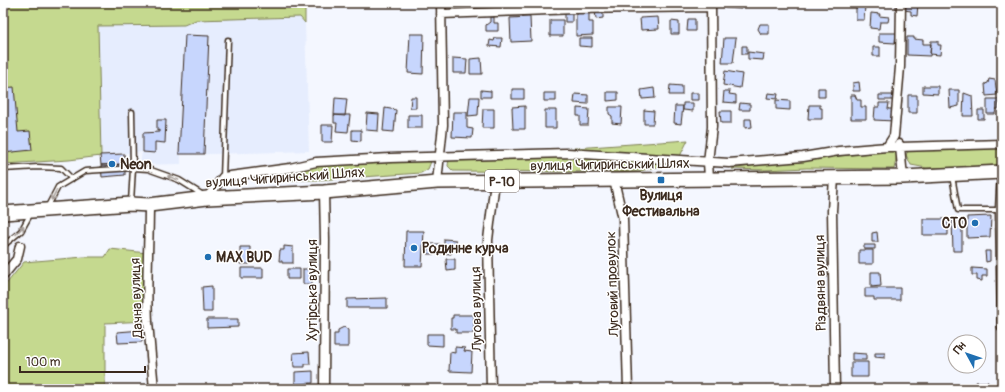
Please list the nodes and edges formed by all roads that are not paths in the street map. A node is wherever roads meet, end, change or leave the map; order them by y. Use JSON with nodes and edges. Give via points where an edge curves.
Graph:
{"nodes":[{"id":1,"x":441,"y":3,"type":"edge"},
{"id":2,"x":901,"y":3,"type":"edge"},
{"id":3,"x":711,"y":5,"type":"edge"},
{"id":4,"x":576,"y":6,"type":"edge"},
{"id":5,"x":441,"y":14,"type":"junction"},
{"id":6,"x":228,"y":40,"type":"dead end"},
{"id":7,"x":132,"y":112,"type":"dead end"},
{"id":8,"x":894,"y":136,"type":"junction"},
{"id":9,"x":1002,"y":144,"type":"edge"},
{"id":10,"x":887,"y":147,"type":"junction"},
{"id":11,"x":900,"y":147,"type":"junction"},
{"id":12,"x":440,"y":157,"type":"junction"},
{"id":13,"x":708,"y":162,"type":"junction"},
{"id":14,"x":133,"y":168,"type":"junction"},
{"id":15,"x":3,"y":169,"type":"edge"},
{"id":16,"x":1002,"y":172,"type":"edge"},
{"id":17,"x":951,"y":174,"type":"junction"},
{"id":18,"x":223,"y":177,"type":"junction"},
{"id":19,"x":834,"y":177,"type":"junction"},
{"id":20,"x":903,"y":177,"type":"junction"},
{"id":21,"x":710,"y":178,"type":"junction"},
{"id":22,"x":72,"y":179,"type":"junction"},
{"id":23,"x":614,"y":180,"type":"junction"},
{"id":24,"x":495,"y":181,"type":"junction"},
{"id":25,"x":437,"y":182,"type":"junction"},
{"id":26,"x":324,"y":192,"type":"junction"},
{"id":27,"x":207,"y":198,"type":"junction"},
{"id":28,"x":131,"y":204,"type":"junction"},
{"id":29,"x":149,"y":205,"type":"junction"},
{"id":30,"x":46,"y":210,"type":"junction"},
{"id":31,"x":1001,"y":210,"type":"edge"},
{"id":32,"x":33,"y":211,"type":"junction"},
{"id":33,"x":3,"y":213,"type":"edge"},
{"id":34,"x":3,"y":246,"type":"edge"},
{"id":35,"x":20,"y":246,"type":"dead end"},
{"id":36,"x":3,"y":276,"type":"edge"},
{"id":37,"x":1002,"y":327,"type":"edge"},
{"id":38,"x":154,"y":389,"type":"edge"},
{"id":39,"x":324,"y":389,"type":"edge"},
{"id":40,"x":491,"y":389,"type":"edge"},
{"id":41,"x":628,"y":389,"type":"edge"},
{"id":42,"x":835,"y":389,"type":"edge"}],
"edges":[{"from":1,"to":5,"type":"street"},
{"from":2,"to":8,"type":"street","via":[[900,67]]},
{"from":3,"to":4,"type":"street"},
{"from":3,"to":13,"type":"street","via":[[712,126]]},
{"from":4,"to":5,"type":"street"},
{"from":5,"to":12,"type":"street","via":[[443,125]]},
{"from":6,"to":18,"type":"lane"},
{"from":7,"to":14,"type":"lane"},
{"from":8,"to":10,"type":"street"},
{"from":8,"to":11,"type":"street"},
{"from":9,"to":11,"type":"street"},
{"from":10,"to":11,"type":"street"},
{"from":10,"to":13,"type":"street","via":[[803,157]]},
{"from":11,"to":20,"type":"street"},
{"from":12,"to":13,"type":"street","via":[[567,153]]},
{"from":12,"to":18,"type":"street","via":[[316,162]]},
{"from":12,"to":25,"type":"street"},
{"from":13,"to":21,"type":"street"},
{"from":14,"to":22,"type":"lane","via":[[85,171]]},
{"from":27,"to":14,"type":"lane","one_way":true,"via":[[179,180],[148,169]]},
{"from":14,"to":28,"type":"lane"},
{"from":15,"to":22,"type":"lane","via":[[61,168]]},
{"from":16,"to":17,"type":"main road","name":"вулиця Чигиринський Шлях","number":"Р-10"},
{"from":16,"to":31,"type":"street"},
{"from":17,"to":20,"type":"main road","name":"вулиця Чигиринський Шлях","number":"Р-10"},
{"from":17,"to":31,"type":"lane","via":[[958,210]]},
{"from":18,"to":27,"type":"street"},
{"from":19,"to":20,"type":"main road","name":"вулиця Чигиринський Шлях","number":"Р-10"},
{"from":19,"to":21,"type":"main road","name":"вулиця Чигиринський Шлях","number":"Р-10"},
{"from":19,"to":42,"type":"street","name":"Різдвяна вулиця","via":[[832,211]]},
{"from":21,"to":23,"type":"main road","name":"вулиця Чигиринський Шлях","number":"Р-10"},
{"from":22,"to":30,"type":"lane","one_way":true,"via":[[58,187]]},
{"from":23,"to":24,"type":"main road","name":"вулиця Чигиринський Шлях","number":"Р-10"},
{"from":23,"to":41,"type":"street","name":"Луговий провулок","via":[[623,219]]},
{"from":24,"to":25,"type":"main road","name":"вулиця Чигиринський Шлях","number":"Р-10"},
{"from":24,"to":40,"type":"street","name":"Лугова вулиця","via":[[488,240]]},
{"from":25,"to":26,"type":"main road","name":"вулиця Чигиринський Шлях","number":"Р-10"},
{"from":26,"to":27,"type":"main road","name":"вулиця Чигиринський Шлях","number":"Р-10"},
{"from":26,"to":39,"type":"street","name":"Хутірська вулиця"},
{"from":27,"to":29,"type":"main road","name":"вулиця Чигиринський Шлях","number":"Р-10"},
{"from":28,"to":29,"type":"main road","name":"вулиця Чигиринський Шлях","number":"Р-10"},
{"from":28,"to":30,"type":"main road","name":"вулиця Чигиринський Шлях","number":"Р-10"},
{"from":29,"to":38,"type":"street","name":"Дачна вулиця","via":[[148,321]]},
{"from":30,"to":32,"type":"main road","name":"вулиця Чигиринський Шлях","number":"Р-10"},
{"from":31,"to":37,"type":"street"},
{"from":32,"to":33,"type":"main road","name":"вулиця Чигиринський Шлях","number":"Р-10"},
{"from":34,"to":32,"type":"lane","one_way":true,"via":[[21,231]]},
{"from":35,"to":36,"type":"street","via":[[17,259]]}]}
